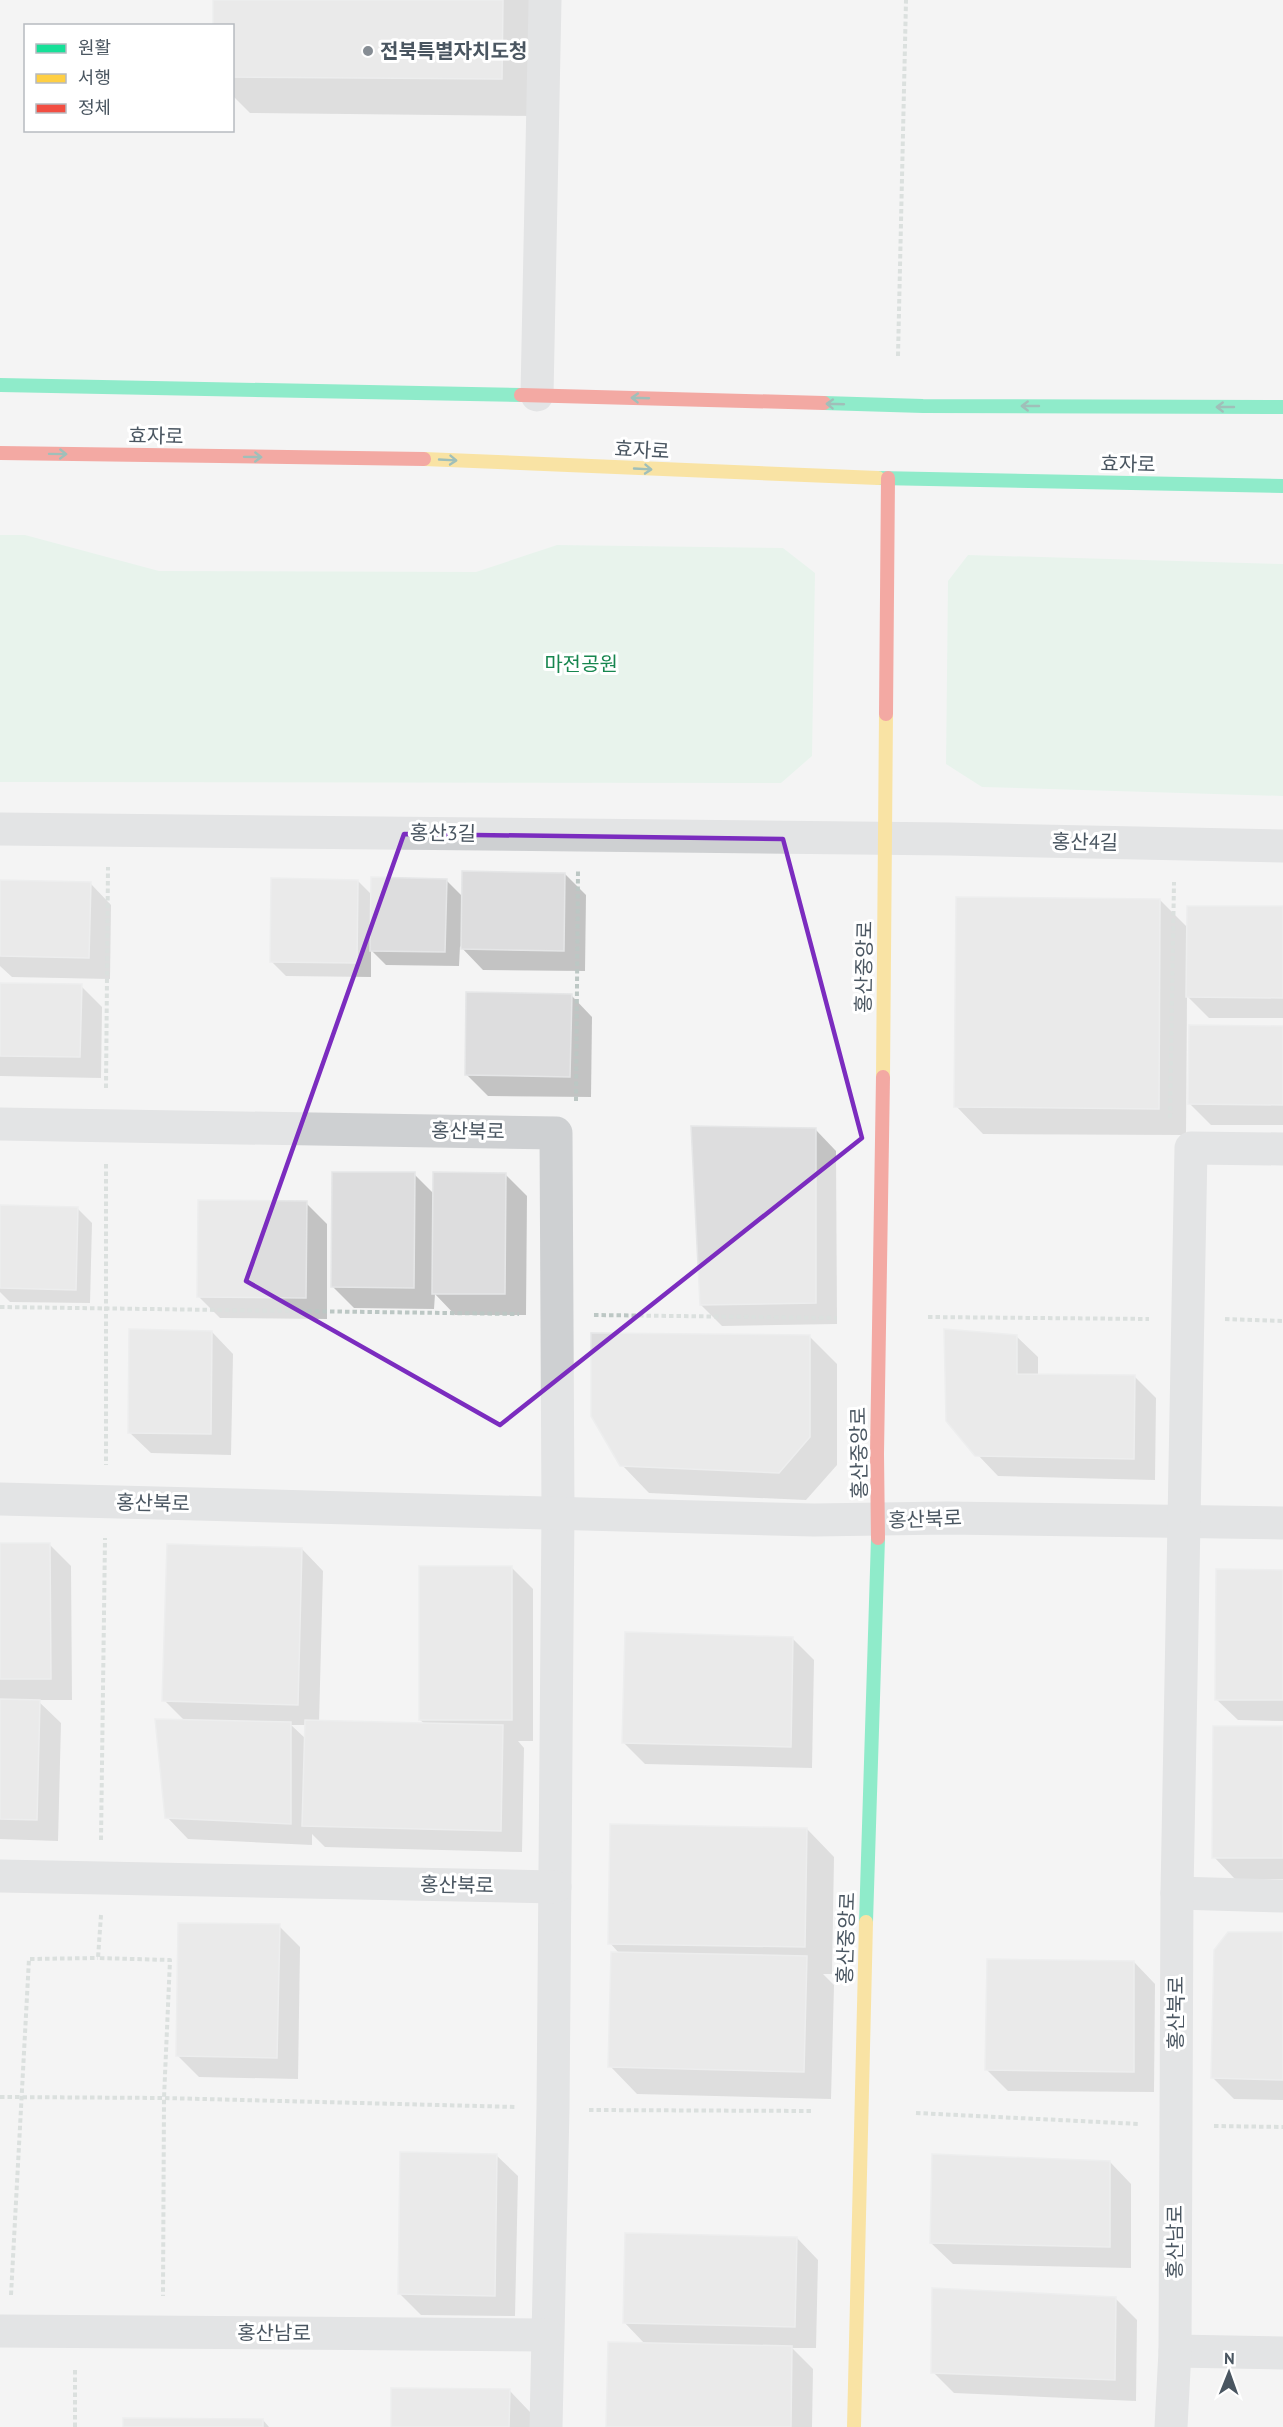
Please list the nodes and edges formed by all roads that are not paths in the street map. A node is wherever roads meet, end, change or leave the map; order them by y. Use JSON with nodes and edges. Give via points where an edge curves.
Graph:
{"nodes":[{"id":1,"x":545,"y":0,"type":"edge"},
{"id":2,"x":0,"y":385,"type":"edge"},
{"id":3,"x":537,"y":395,"type":"junction"},
{"id":4,"x":1283,"y":407,"type":"edge"},
{"id":5,"x":0,"y":453,"type":"edge"},
{"id":6,"x":888,"y":478,"type":"junction"},
{"id":7,"x":1283,"y":486,"type":"edge"},
{"id":8,"x":0,"y":829,"type":"edge"},
{"id":9,"x":886,"y":839,"type":"junction"},
{"id":10,"x":1283,"y":846,"type":"edge"},
{"id":11,"x":0,"y":1124,"type":"edge"},
{"id":12,"x":1283,"y":1149,"type":"edge"},
{"id":13,"x":0,"y":1499,"type":"edge"},
{"id":14,"x":558,"y":1512,"type":"junction"},
{"id":15,"x":879,"y":1520,"type":"junction"},
{"id":16,"x":1185,"y":1521,"type":"junction"},
{"id":17,"x":1283,"y":1523,"type":"edge"},
{"id":18,"x":0,"y":1876,"type":"edge"},
{"id":19,"x":555,"y":1887,"type":"junction"},
{"id":20,"x":1177,"y":1893,"type":"junction"},
{"id":21,"x":1283,"y":1896,"type":"edge"},
{"id":22,"x":1175,"y":2133,"type":"joint"},
{"id":23,"x":5,"y":2316,"type":"edge"},
{"id":24,"x":547,"y":2335,"type":"junction"},
{"id":25,"x":1175,"y":2351,"type":"junction"},
{"id":26,"x":1283,"y":2353,"type":"edge"},
{"id":27,"x":546,"y":2427,"type":"edge"},
{"id":28,"x":854,"y":2427,"type":"edge"},
{"id":29,"x":1171,"y":2427,"type":"edge"}],
"edges":[{"from":1,"to":3,"type":"street"},
{"from":2,"to":3,"type":"street"},
{"from":4,"to":3,"type":"street","one_way":true,"via":[[902,405]]},
{"from":5,"to":6,"type":"street","name":"효자로","one_way":true,"via":[[413,459]]},
{"from":6,"to":7,"type":"street","name":"효자로"},
{"from":6,"to":9,"type":"street","name":"홍산중앙로"},
{"from":8,"to":9,"type":"street","name":"홍산3길"},
{"from":9,"to":10,"type":"street","name":"홍산4길"},
{"from":9,"to":15,"type":"street","name":"홍산중앙로"},
{"from":11,"to":14,"type":"street","name":"홍산북로","via":[[556,1133]]},
{"from":12,"to":16,"type":"street","name":"홍산북로","via":[[1191,1148]]},
{"from":13,"to":14,"type":"street","name":"홍산북로"},
{"from":14,"to":15,"type":"street","name":"홍산북로"},
{"from":14,"to":19,"type":"street","name":"홍산북로"},
{"from":15,"to":16,"type":"street","name":"홍산북로"},
{"from":15,"to":28,"type":"street","name":"홍산중앙로"},
{"from":16,"to":17,"type":"street","name":"홍산북로"},
{"from":16,"to":20,"type":"street","name":"홍산북로"},
{"from":18,"to":19,"type":"street","name":"홍산북로"},
{"from":19,"to":24,"type":"street","name":"홍산북로","via":[[538,2107]]},
{"from":20,"to":21,"type":"street"},
{"from":20,"to":22,"type":"street","name":"홍산북로"},
{"from":22,"to":25,"type":"street","name":"홍산남로"},
{"from":23,"to":24,"type":"street","name":"홍산남로"},
{"from":24,"to":27,"type":"street"},
{"from":25,"to":26,"type":"street"},
{"from":25,"to":29,"type":"street","name":"홍산남로"}]}
